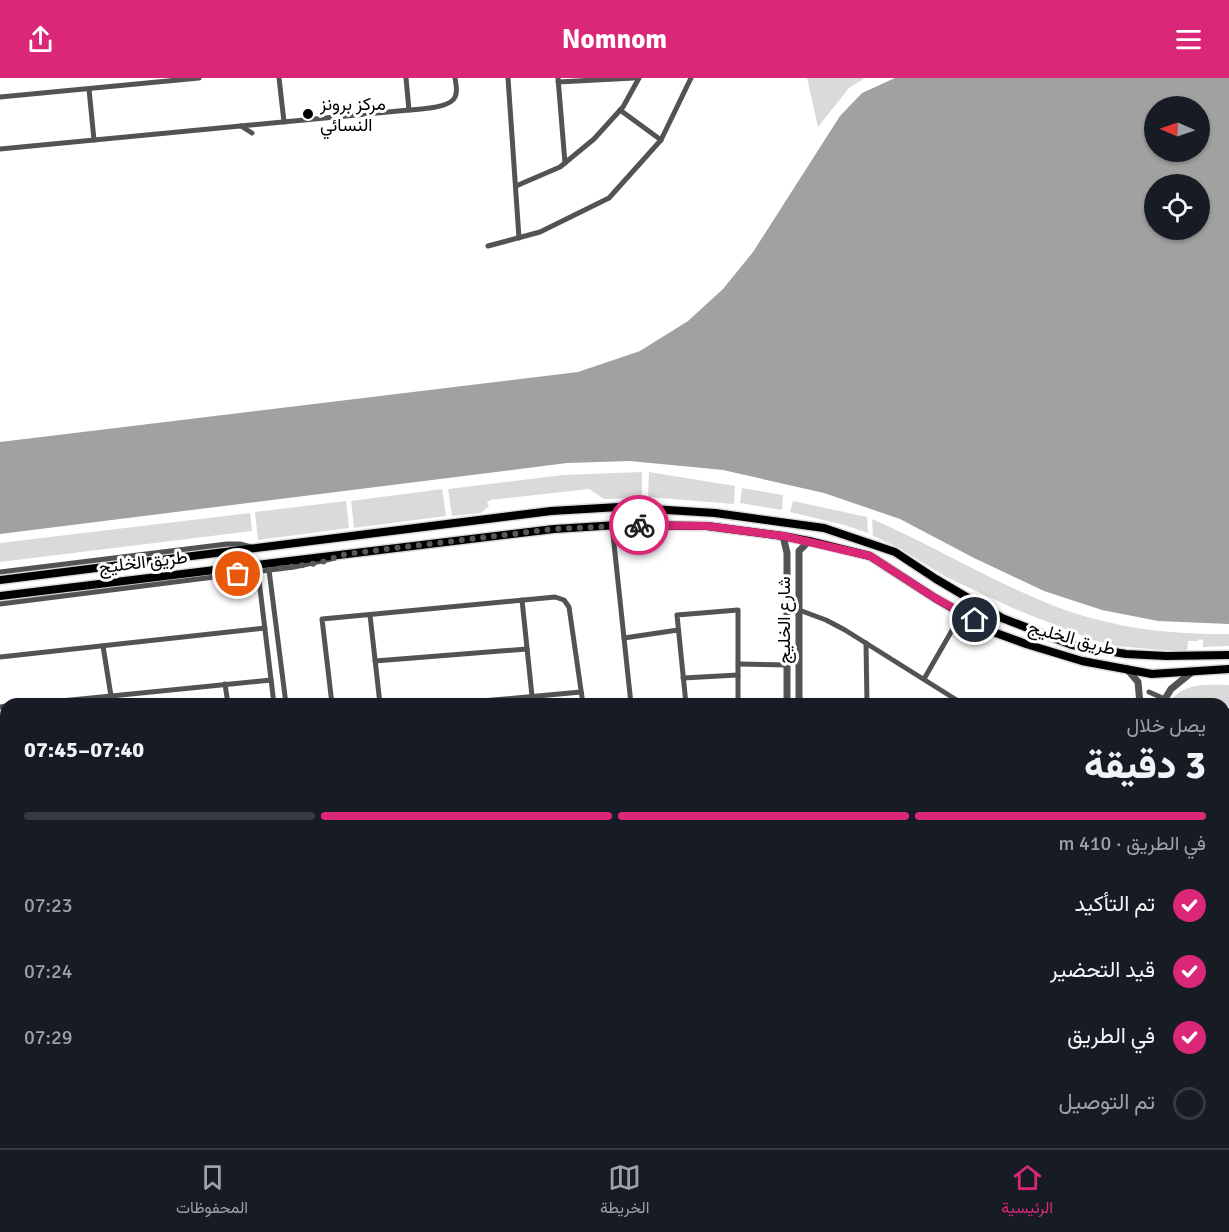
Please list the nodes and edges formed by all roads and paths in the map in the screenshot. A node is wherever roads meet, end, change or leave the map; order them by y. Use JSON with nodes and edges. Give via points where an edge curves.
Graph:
{"nodes":[{"id":1,"x":199,"y":78,"type":"edge"},
{"id":2,"x":279,"y":78,"type":"edge"},
{"id":3,"x":406,"y":78,"type":"edge"},
{"id":4,"x":455,"y":78,"type":"edge"},
{"id":5,"x":508,"y":78,"type":"edge"},
{"id":6,"x":634,"y":78,"type":"edge"},
{"id":7,"x":639,"y":78,"type":"edge"},
{"id":8,"x":691,"y":78,"type":"edge"},
{"id":9,"x":184,"y":79,"type":"edge"},
{"id":10,"x":558,"y":80,"type":"edge"},
{"id":11,"x":89,"y":89,"type":"junction"},
{"id":12,"x":0,"y":97,"type":"edge"},
{"id":13,"x":409,"y":110,"type":"junction"},
{"id":14,"x":620,"y":110,"type":"junction"},
{"id":15,"x":284,"y":122,"type":"junction"},
{"id":16,"x":241,"y":126,"type":"junction"},
{"id":17,"x":252,"y":133,"type":"dead end"},
{"id":18,"x":131,"y":137,"type":"junction"},
{"id":19,"x":661,"y":140,"type":"junction"},
{"id":20,"x":94,"y":141,"type":"junction"},
{"id":21,"x":141,"y":143,"type":"dead end"},
{"id":22,"x":0,"y":150,"type":"edge"},
{"id":23,"x":565,"y":163,"type":"junction"},
{"id":24,"x":516,"y":186,"type":"junction"},
{"id":25,"x":519,"y":238,"type":"junction"},
{"id":26,"x":488,"y":246,"type":"dead end"},
{"id":27,"x":612,"y":525,"type":"junction"},
{"id":28,"x":783,"y":536,"type":"junction"},
{"id":29,"x":810,"y":541,"type":"junction"},
{"id":30,"x":255,"y":548,"type":"junction"},
{"id":31,"x":346,"y":554,"type":"junction"},
{"id":32,"x":269,"y":570,"type":"junction"},
{"id":33,"x":0,"y":572,"type":"edge"},
{"id":34,"x":258,"y":572,"type":"junction"},
{"id":35,"x":0,"y":580,"type":"edge"},
{"id":36,"x":0,"y":596,"type":"edge"},
{"id":37,"x":522,"y":600,"type":"junction"},
{"id":38,"x":0,"y":603,"type":"edge"},
{"id":39,"x":799,"y":610,"type":"junction"},
{"id":40,"x":962,"y":613,"type":"junction"},
{"id":41,"x":370,"y":615,"type":"junction"},
{"id":42,"x":265,"y":628,"type":"junction"},
{"id":43,"x":678,"y":630,"type":"junction"},
{"id":44,"x":624,"y":638,"type":"junction"},
{"id":45,"x":866,"y":643,"type":"junction"},
{"id":46,"x":103,"y":646,"type":"junction"},
{"id":47,"x":527,"y":649,"type":"junction"},
{"id":48,"x":1229,"y":655,"type":"edge"},
{"id":49,"x":0,"y":657,"type":"edge"},
{"id":50,"x":375,"y":661,"type":"junction"},
{"id":51,"x":738,"y":664,"type":"junction"},
{"id":52,"x":787,"y":665,"type":"junction"},
{"id":53,"x":1127,"y":669,"type":"junction"},
{"id":54,"x":1229,"y":669,"type":"edge"},
{"id":55,"x":1192,"y":672,"type":"junction"},
{"id":56,"x":738,"y":675,"type":"junction"},
{"id":57,"x":683,"y":678,"type":"junction"},
{"id":58,"x":924,"y":679,"type":"junction"},
{"id":59,"x":271,"y":680,"type":"junction"},
{"id":60,"x":225,"y":684,"type":"junction"},
{"id":61,"x":581,"y":692,"type":"junction"},
{"id":62,"x":1149,"y":692,"type":"dead end"},
{"id":63,"x":111,"y":696,"type":"junction"},
{"id":64,"x":532,"y":696,"type":"junction"},
{"id":65,"x":91,"y":698,"type":"edge"},
{"id":66,"x":227,"y":698,"type":"edge"},
{"id":67,"x":273,"y":698,"type":"edge"},
{"id":68,"x":285,"y":698,"type":"edge"},
{"id":69,"x":331,"y":698,"type":"edge"},
{"id":70,"x":379,"y":698,"type":"edge"},
{"id":71,"x":512,"y":698,"type":"edge"},
{"id":72,"x":582,"y":698,"type":"edge"},
{"id":73,"x":630,"y":698,"type":"edge"},
{"id":74,"x":685,"y":698,"type":"edge"},
{"id":75,"x":738,"y":698,"type":"edge"},
{"id":76,"x":787,"y":698,"type":"edge"},
{"id":77,"x":799,"y":698,"type":"edge"},
{"id":78,"x":867,"y":698,"type":"edge"},
{"id":79,"x":954,"y":698,"type":"edge"},
{"id":80,"x":1139,"y":698,"type":"edge"},
{"id":81,"x":1159,"y":698,"type":"edge"},
{"id":82,"x":1166,"y":698,"type":"edge"}],
"edges":[{"from":1,"to":9,"type":"street"},
{"from":2,"to":15,"type":"street"},
{"from":3,"to":13,"type":"street"},
{"from":4,"to":13,"type":"street","via":[[457,95],[453,101]]},
{"from":5,"to":24,"type":"street"},
{"from":6,"to":10,"type":"street"},
{"from":7,"to":14,"type":"street"},
{"from":8,"to":19,"type":"street"},
{"from":9,"to":11,"type":"street"},
{"from":10,"to":23,"type":"street"},
{"from":11,"to":12,"type":"street"},
{"from":11,"to":20,"type":"street"},
{"from":13,"to":15,"type":"street"},
{"from":14,"to":19,"type":"street"},
{"from":14,"to":23,"type":"street"},
{"from":15,"to":16,"type":"street"},
{"from":16,"to":17,"type":"street"},
{"from":16,"to":18,"type":"street"},
{"from":18,"to":20,"type":"street"},
{"from":18,"to":21,"type":"street"},
{"from":19,"to":25,"type":"street","via":[[609,198],[540,232]]},
{"from":20,"to":22,"type":"street"},
{"from":23,"to":24,"type":"street"},
{"from":24,"to":25,"type":"street"},
{"from":25,"to":26,"type":"street"},
{"from":27,"to":28,"type":"main road","name":"طريق الخليج","via":[[707,526]]},
{"from":27,"to":31,"type":"main road","name":"طريق الخليج"},
{"from":27,"to":44,"type":"street"},
{"from":28,"to":29,"type":"main road","name":"طريق الخليج"},
{"from":28,"to":52,"type":"street","via":[[787,553]]},
{"from":29,"to":39,"type":"street","name":"شارع الخليج","via":[[799,551]]},
{"from":29,"to":40,"type":"main road","name":"طريق الخليج","via":[[870,556]]},
{"from":30,"to":33,"type":"street","via":[[227,544]]},
{"from":30,"to":35,"type":"main road","name":"طريق الخليج"},
{"from":30,"to":48,"type":"main road","name":"طريق الخليج","via":[[551,511],[619,507],[715,513],[824,528],[859,538],[895,552],[1002,618],[1072,645],[1126,654]]},
{"from":31,"to":32,"type":"street","via":[[319,563]]},
{"from":31,"to":36,"type":"main road","name":"طريق الخليج"},
{"from":32,"to":34,"type":"street"},
{"from":32,"to":68,"type":"street"},
{"from":34,"to":38,"type":"street"},
{"from":34,"to":42,"type":"street"},
{"from":37,"to":41,"type":"street"},
{"from":37,"to":47,"type":"street"},
{"from":37,"to":61,"type":"street","via":[[555,597],[569,607]]},
{"from":39,"to":45,"type":"street"},
{"from":39,"to":77,"type":"street","name":"شارع الخليج"},
{"from":40,"to":53,"type":"main road","name":"طريق الخليج","via":[[996,633],[1026,644],[1082,661]]},
{"from":40,"to":58,"type":"street"},
{"from":41,"to":50,"type":"street"},
{"from":41,"to":69,"type":"street","via":[[322,619]]},
{"from":42,"to":46,"type":"street"},
{"from":42,"to":59,"type":"street"},
{"from":43,"to":44,"type":"street"},
{"from":43,"to":51,"type":"street","via":[[676,615],[738,609]]},
{"from":43,"to":57,"type":"street"},
{"from":44,"to":73,"type":"street"},
{"from":45,"to":58,"type":"street"},
{"from":45,"to":78,"type":"street"},
{"from":46,"to":49,"type":"street"},
{"from":46,"to":63,"type":"street"},
{"from":47,"to":50,"type":"street"},
{"from":47,"to":64,"type":"street"},
{"from":50,"to":70,"type":"street"},
{"from":51,"to":52,"type":"street"},
{"from":51,"to":56,"type":"street"},
{"from":52,"to":76,"type":"street"},
{"from":53,"to":55,"type":"main road","name":"طريق الخليج","via":[[1152,674]]},
{"from":53,"to":80,"type":"street","via":[[1138,682]]},
{"from":54,"to":55,"type":"main road","name":"طريق الخليج"},
{"from":55,"to":82,"type":"street"},
{"from":56,"to":57,"type":"street"},
{"from":56,"to":75,"type":"street"},
{"from":57,"to":74,"type":"street"},
{"from":58,"to":79,"type":"street"},
{"from":59,"to":60,"type":"street"},
{"from":59,"to":67,"type":"street"},
{"from":60,"to":63,"type":"street"},
{"from":60,"to":66,"type":"street"},
{"from":61,"to":64,"type":"street"},
{"from":61,"to":72,"type":"street"},
{"from":62,"to":81,"type":"street"},
{"from":63,"to":65,"type":"street"},
{"from":64,"to":71,"type":"street"}]}
